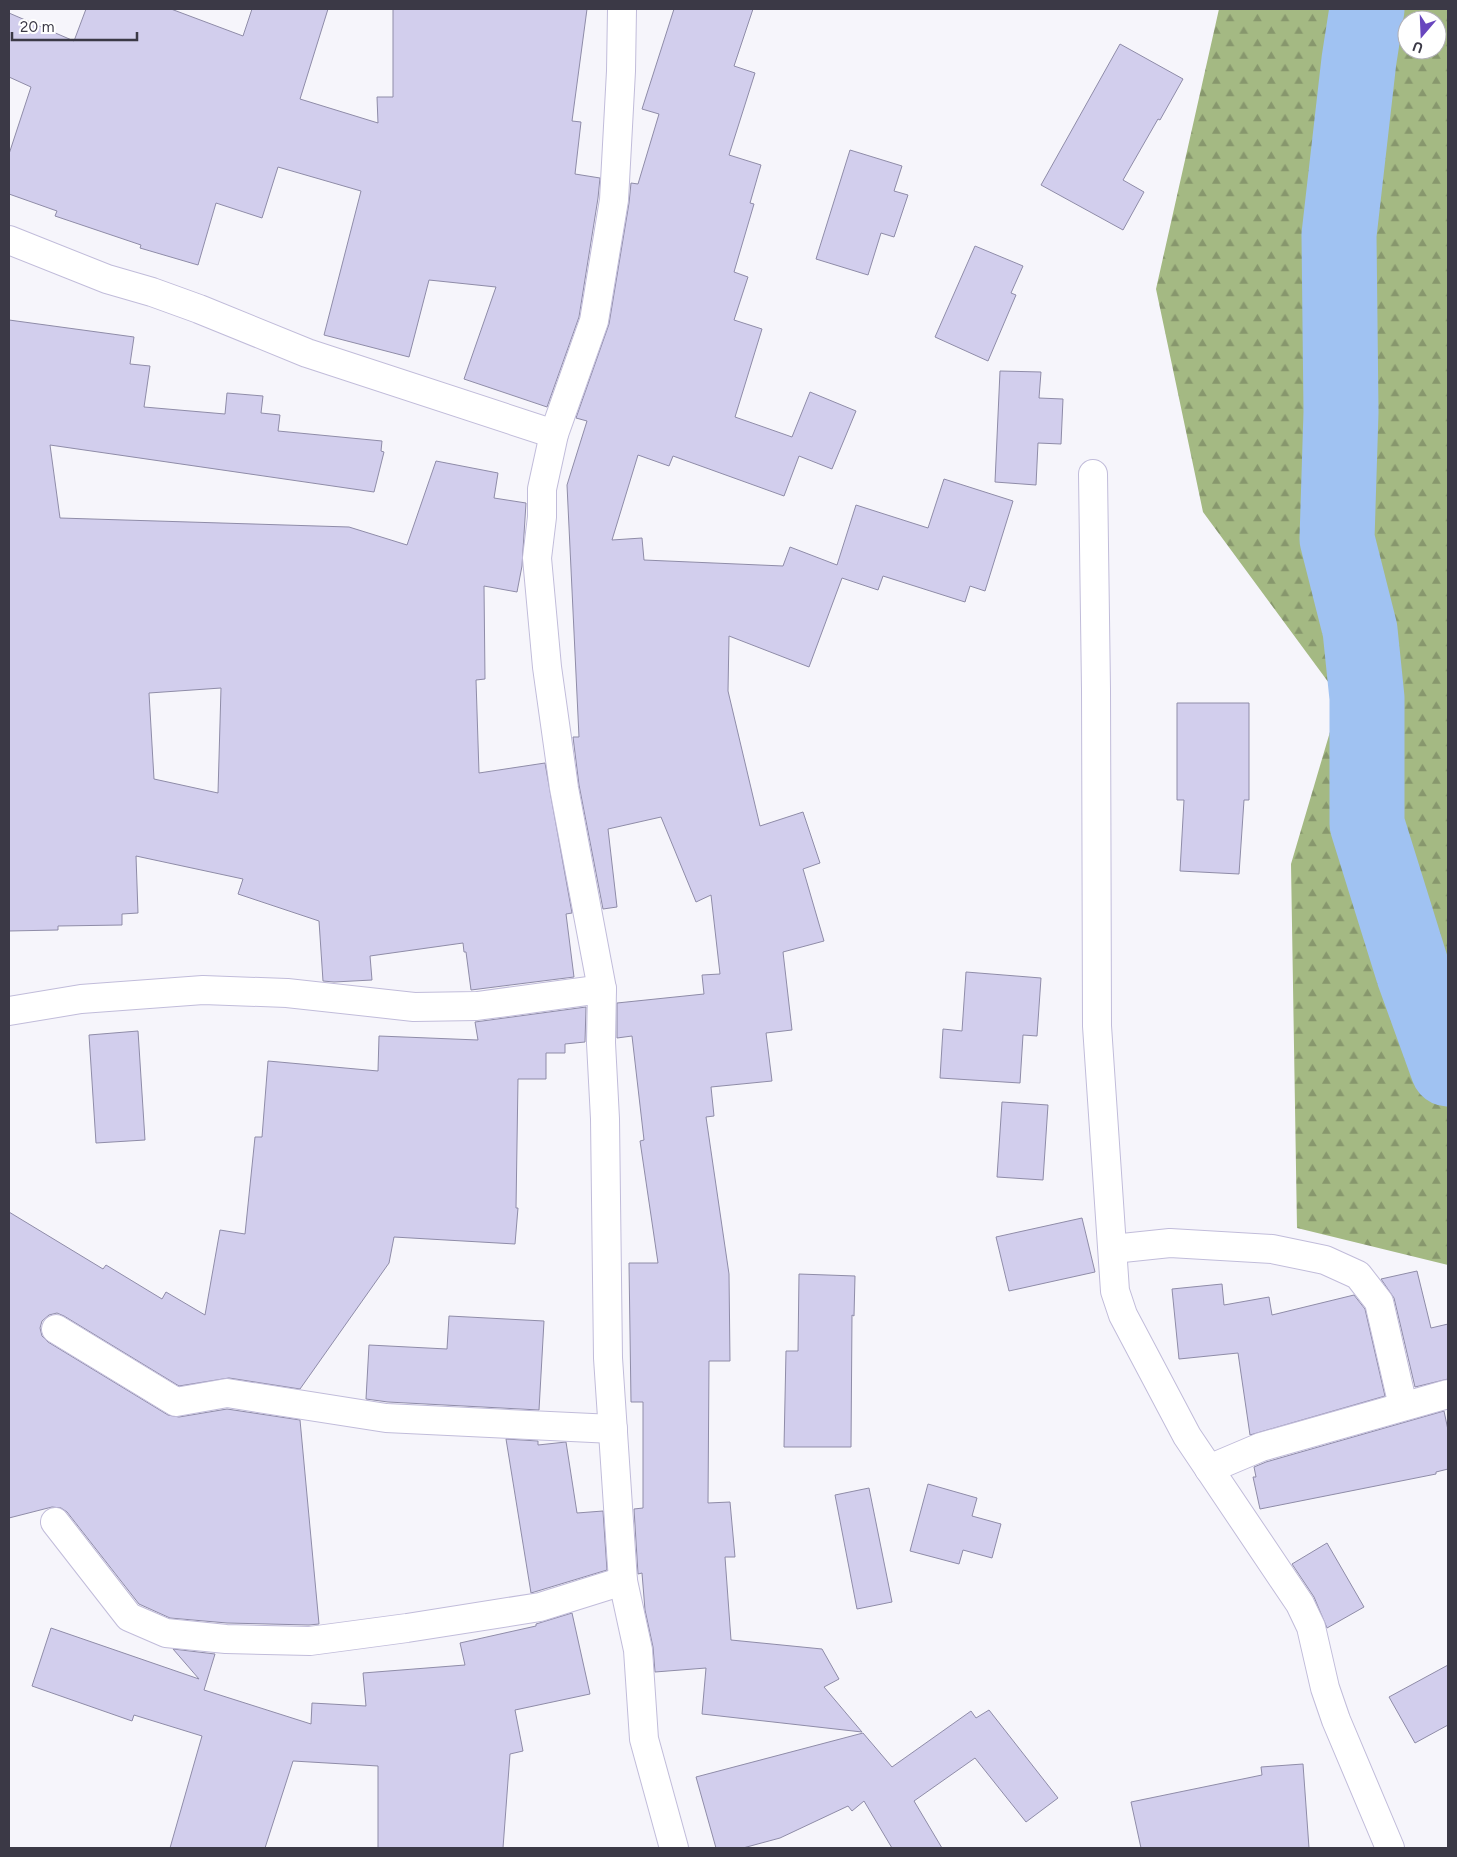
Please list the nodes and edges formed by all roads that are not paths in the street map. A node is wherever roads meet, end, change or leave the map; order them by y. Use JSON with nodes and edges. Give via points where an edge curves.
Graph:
{"nodes":[{"id":1,"x":622,"y":9,"type":"edge"},
{"id":2,"x":10,"y":241,"type":"edge"},
{"id":3,"x":554,"y":434,"type":"junction"},
{"id":4,"x":1093,"y":474,"type":"dead end"},
{"id":5,"x":602,"y":989,"type":"junction"},
{"id":6,"x":9,"y":1011,"type":"edge"},
{"id":7,"x":1113,"y":1249,"type":"junction"},
{"id":8,"x":56,"y":1329,"type":"dead end"},
{"id":9,"x":1448,"y":1394,"type":"edge"},
{"id":10,"x":1403,"y":1406,"type":"junction"},
{"id":11,"x":613,"y":1429,"type":"junction"},
{"id":12,"x":1209,"y":1469,"type":"junction"},
{"id":13,"x":55,"y":1522,"type":"dead end"},
{"id":14,"x":623,"y":1581,"type":"junction"},
{"id":15,"x":674,"y":1848,"type":"edge"},
{"id":16,"x":1390,"y":1848,"type":"edge"}],
"edges":[{"from":1,"to":3,"type":"street","via":[[614,200],[594,321]]},
{"from":2,"to":3,"type":"street","via":[[107,279],[199,309],[307,353]]},
{"from":3,"to":5,"type":"street","via":[[542,489],[537,558],[547,667],[564,788]]},
{"from":4,"to":7,"type":"street","via":[[1097,1026]]},
{"from":5,"to":6,"type":"street","via":[[477,1006],[414,1007],[287,993],[203,990],[81,1000]]},
{"from":5,"to":11,"type":"street","via":[[608,1358]]},
{"from":7,"to":10,"type":"street","via":[[1170,1242],[1272,1249],[1325,1260],[1358,1274],[1379,1302]]},
{"from":7,"to":12,"type":"street","via":[[1115,1292],[1123,1315],[1187,1436]]},
{"from":8,"to":11,"type":"street","via":[[176,1402],[228,1393],[386,1418]]},
{"from":9,"to":10,"type":"street"},
{"from":10,"to":12,"type":"street","via":[[1261,1447]]},
{"from":11,"to":14,"type":"street"},
{"from":12,"to":16,"type":"street","via":[[1300,1604],[1311,1626],[1336,1720]]},
{"from":13,"to":14,"type":"street","via":[[129,1617],[166,1633],[226,1639],[310,1640],[540,1607]]},
{"from":14,"to":15,"type":"street","via":[[638,1650],[644,1739]]}]}
